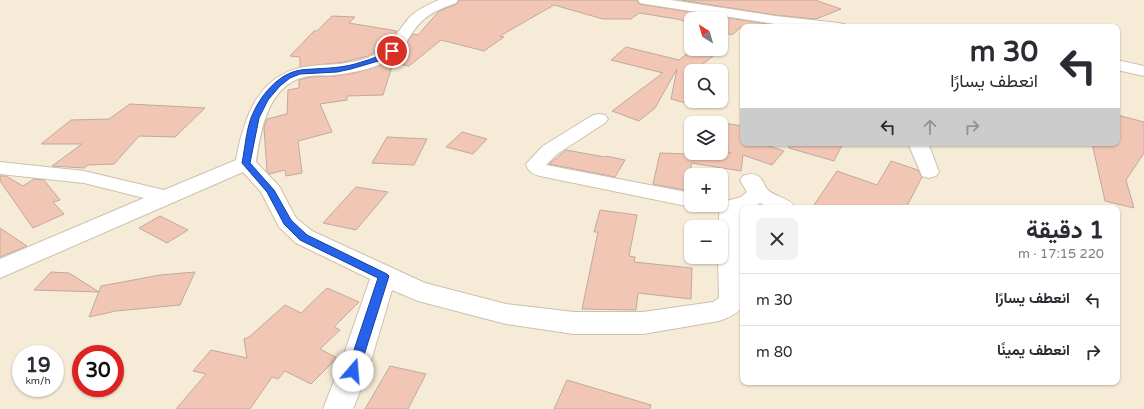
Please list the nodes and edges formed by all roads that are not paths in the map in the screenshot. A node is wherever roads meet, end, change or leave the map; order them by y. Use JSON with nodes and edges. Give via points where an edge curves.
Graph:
{"nodes":[{"id":1,"x":451,"y":0,"type":"edge"},
{"id":2,"x":645,"y":0,"type":"edge"},
{"id":3,"x":775,"y":20,"type":"junction"},
{"id":4,"x":787,"y":24,"type":"edge"},
{"id":5,"x":811,"y":24,"type":"edge"},
{"id":6,"x":1120,"y":66,"type":"edge"},
{"id":7,"x":1144,"y":71,"type":"edge"},
{"id":8,"x":598,"y":119,"type":"dead end"},
{"id":9,"x":919,"y":146,"type":"edge"},
{"id":10,"x":246,"y":163,"type":"junction"},
{"id":11,"x":0,"y":168,"type":"edge"},
{"id":12,"x":929,"y":172,"type":"dead end"},
{"id":13,"x":165,"y":197,"type":"junction"},
{"id":14,"x":684,"y":199,"type":"edge"},
{"id":15,"x":781,"y":205,"type":"edge"},
{"id":16,"x":728,"y":206,"type":"edge"},
{"id":17,"x":726,"y":212,"type":"edge"},
{"id":18,"x":0,"y":270,"type":"edge"},
{"id":19,"x":384,"y":276,"type":"junction"},
{"id":20,"x":338,"y":409,"type":"edge"}],
"edges":[{"from":1,"to":10,"type":"street","via":[[419,16],[392,51],[383,57],[337,70],[300,72],[288,76],[277,84],[255,118]]},
{"from":2,"to":3,"type":"street"},
{"from":3,"to":4,"type":"street"},
{"from":3,"to":5,"type":"street"},
{"from":6,"to":7,"type":"street"},
{"from":8,"to":14,"type":"street","via":[[544,154],[536,164],[537,167],[540,170]]},
{"from":9,"to":12,"type":"street"},
{"from":10,"to":13,"type":"street"},
{"from":10,"to":19,"type":"street","via":[[271,192],[287,222],[304,238]]},
{"from":11,"to":13,"type":"street","via":[[84,177]]},
{"from":13,"to":18,"type":"street"},
{"from":15,"to":16,"type":"street","via":[[754,186],[749,202]]},
{"from":17,"to":19,"type":"street","via":[[733,297],[732,304],[719,311],[643,323],[574,323],[506,314],[418,291]]},
{"from":19,"to":20,"type":"street"}]}
